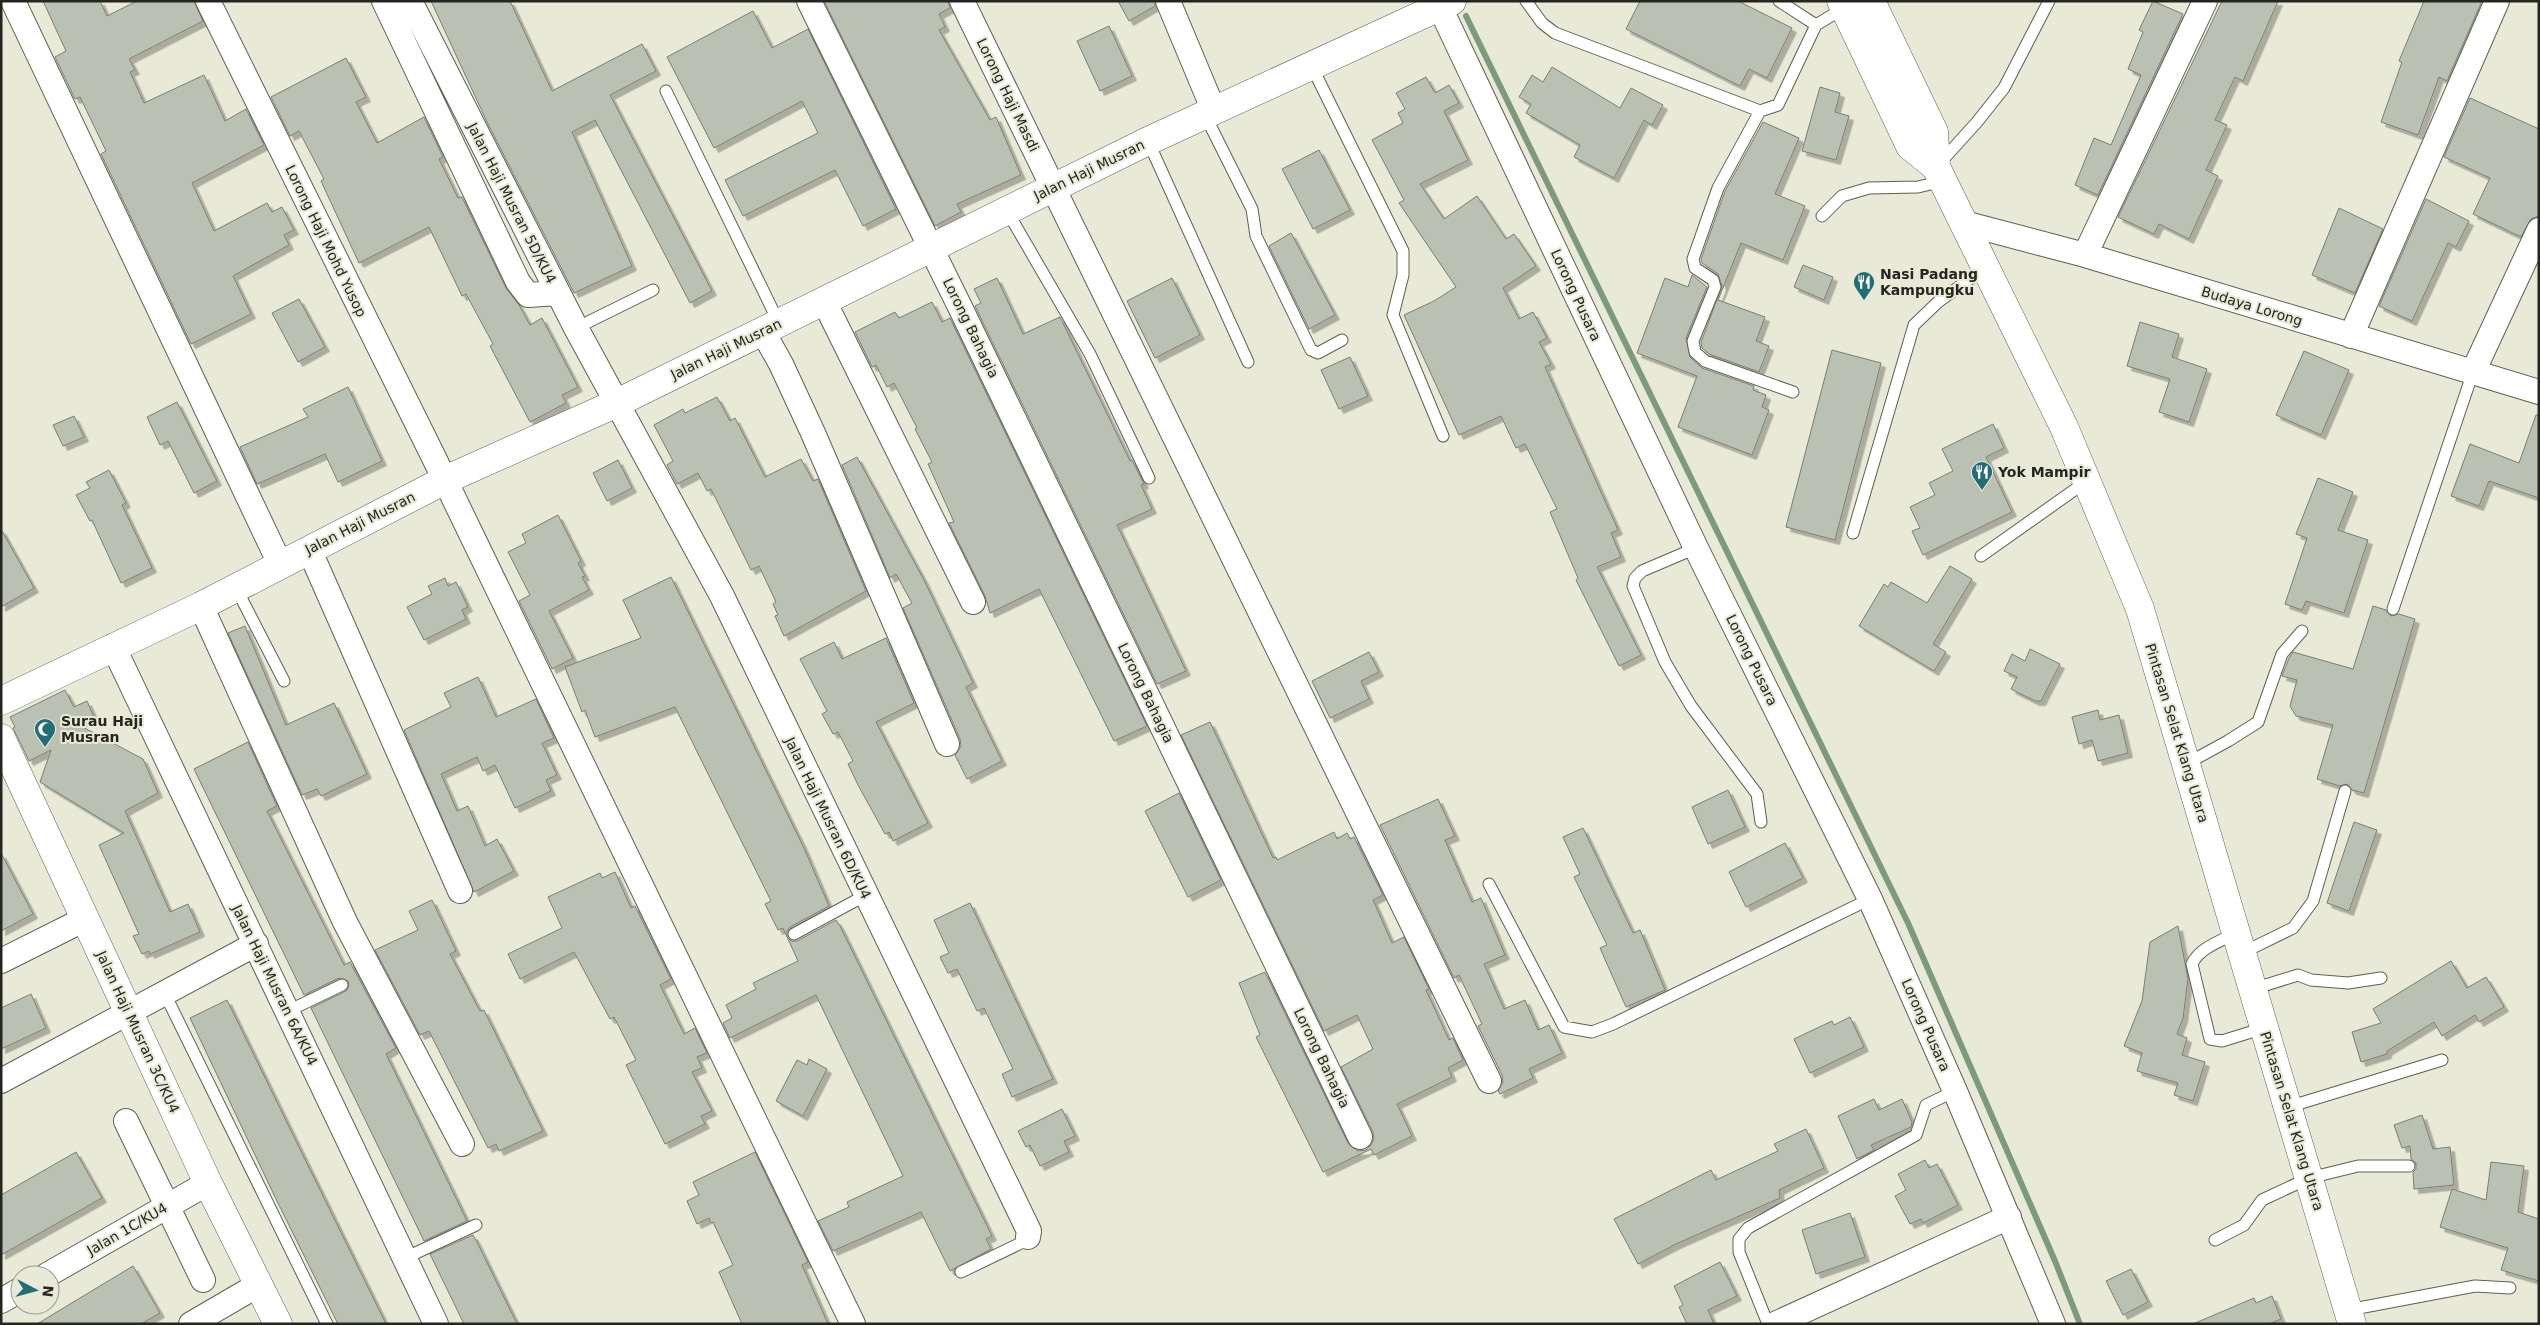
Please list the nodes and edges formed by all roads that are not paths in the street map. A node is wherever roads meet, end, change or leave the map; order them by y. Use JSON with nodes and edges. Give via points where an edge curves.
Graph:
{"nodes":[{"id":1,"x":13,"y":1,"type":"edge"},
{"id":2,"x":208,"y":1,"type":"edge"},
{"id":3,"x":384,"y":1,"type":"edge"},
{"id":4,"x":410,"y":1,"type":"edge"},
{"id":5,"x":809,"y":1,"type":"edge"},
{"id":6,"x":962,"y":1,"type":"edge"},
{"id":7,"x":1168,"y":1,"type":"edge"},
{"id":8,"x":1526,"y":1,"type":"edge"},
{"id":9,"x":1778,"y":1,"type":"edge"},
{"id":10,"x":1871,"y":1,"type":"edge"},
{"id":11,"x":2049,"y":1,"type":"edge"},
{"id":12,"x":2204,"y":1,"type":"edge"},
{"id":13,"x":2497,"y":1,"type":"edge"},
{"id":14,"x":1443,"y":3,"type":"edge"},
{"id":15,"x":1843,"y":4,"type":"edge"},
{"id":16,"x":1816,"y":25,"type":"junction"},
{"id":17,"x":1312,"y":67,"type":"junction"},
{"id":18,"x":666,"y":92,"type":"dead end"},
{"id":19,"x":1760,"y":111,"type":"junction"},
{"id":20,"x":1210,"y":119,"type":"junction"},
{"id":21,"x":1148,"y":141,"type":"junction"},
{"id":22,"x":1939,"y":174,"type":"junction"},
{"id":23,"x":1053,"y":188,"type":"junction"},
{"id":24,"x":1007,"y":211,"type":"junction"},
{"id":25,"x":1822,"y":216,"type":"dead end"},
{"id":26,"x":1964,"y":224,"type":"junction"},
{"id":27,"x":2539,"y":230,"type":"edge"},
{"id":28,"x":932,"y":249,"type":"junction"},
{"id":29,"x":2086,"y":255,"type":"junction"},
{"id":30,"x":1985,"y":268,"type":"junction"},
{"id":31,"x":653,"y":290,"type":"dead end"},
{"id":32,"x":558,"y":293,"type":"junction"},
{"id":33,"x":824,"y":301,"type":"junction"},
{"id":34,"x":576,"y":328,"type":"junction"},
{"id":35,"x":770,"y":331,"type":"junction"},
{"id":36,"x":2351,"y":336,"type":"junction"},
{"id":37,"x":1342,"y":340,"type":"dead end"},
{"id":38,"x":1248,"y":362,"type":"dead end"},
{"id":39,"x":2473,"y":372,"type":"junction"},
{"id":40,"x":1793,"y":392,"type":"dead end"},
{"id":41,"x":2539,"y":392,"type":"edge"},
{"id":42,"x":617,"y":403,"type":"junction"},
{"id":43,"x":1443,"y":436,"type":"dead end"},
{"id":44,"x":1149,"y":478,"type":"dead end"},
{"id":45,"x":444,"y":480,"type":"junction"},
{"id":46,"x":2087,"y":481,"type":"junction"},
{"id":47,"x":1853,"y":533,"type":"dead end"},
{"id":48,"x":1696,"y":548,"type":"junction"},
{"id":49,"x":309,"y":550,"type":"junction"},
{"id":50,"x":1981,"y":556,"type":"dead end"},
{"id":51,"x":280,"y":564,"type":"junction"},
{"id":52,"x":236,"y":588,"type":"junction"},
{"id":53,"x":973,"y":602,"type":"dead end"},
{"id":54,"x":201,"y":606,"type":"junction"},
{"id":55,"x":2393,"y":609,"type":"dead end"},
{"id":56,"x":2302,"y":631,"type":"dead end"},
{"id":57,"x":114,"y":646,"type":"junction"},
{"id":58,"x":284,"y":681,"type":"dead end"},
{"id":59,"x":1,"y":701,"type":"edge"},
{"id":60,"x":947,"y":744,"type":"dead end"},
{"id":61,"x":4,"y":751,"type":"edge"},
{"id":62,"x":2186,"y":764,"type":"junction"},
{"id":63,"x":2345,"y":791,"type":"dead end"},
{"id":64,"x":1761,"y":822,"type":"dead end"},
{"id":65,"x":1489,"y":884,"type":"dead end"},
{"id":66,"x":460,"y":891,"type":"dead end"},
{"id":67,"x":866,"y":895,"type":"junction"},
{"id":68,"x":1870,"y":899,"type":"junction"},
{"id":69,"x":85,"y":918,"type":"junction"},
{"id":70,"x":794,"y":934,"type":"dead end"},
{"id":71,"x":2239,"y":943,"type":"junction"},
{"id":72,"x":256,"y":944,"type":"junction"},
{"id":73,"x":1,"y":961,"type":"edge"},
{"id":74,"x":2382,"y":978,"type":"dead end"},
{"id":75,"x":342,"y":985,"type":"dead end"},
{"id":76,"x":2253,"y":990,"type":"junction"},
{"id":77,"x":164,"y":992,"type":"junction"},
{"id":78,"x":128,"y":1011,"type":"junction"},
{"id":79,"x":288,"y":1012,"type":"junction"},
{"id":80,"x":2264,"y":1028,"type":"junction"},
{"id":81,"x":2442,"y":1060,"type":"dead end"},
{"id":82,"x":1489,"y":1080,"type":"dead end"},
{"id":83,"x":1,"y":1082,"type":"edge"},
{"id":84,"x":1955,"y":1091,"type":"junction"},
{"id":85,"x":2288,"y":1107,"type":"junction"},
{"id":86,"x":126,"y":1122,"type":"dead end"},
{"id":87,"x":1360,"y":1137,"type":"dead end"},
{"id":88,"x":462,"y":1144,"type":"dead end"},
{"id":89,"x":2409,"y":1166,"type":"dead end"},
{"id":90,"x":2309,"y":1178,"type":"junction"},
{"id":91,"x":208,"y":1183,"type":"junction"},
{"id":92,"x":166,"y":1206,"type":"junction"},
{"id":93,"x":2010,"y":1217,"type":"junction"},
{"id":94,"x":476,"y":1224,"type":"dead end"},
{"id":95,"x":1028,"y":1237,"type":"joint"},
{"id":96,"x":2215,"y":1240,"type":"dead end"},
{"id":97,"x":405,"y":1258,"type":"junction"},
{"id":98,"x":60,"y":1267,"type":"edge"},
{"id":99,"x":961,"y":1272,"type":"dead end"},
{"id":100,"x":203,"y":1280,"type":"dead end"},
{"id":101,"x":258,"y":1285,"type":"junction"},
{"id":102,"x":2510,"y":1288,"type":"dead end"},
{"id":103,"x":2350,"y":1317,"type":"edge"},
{"id":104,"x":191,"y":1324,"type":"edge"},
{"id":105,"x":278,"y":1324,"type":"edge"},
{"id":106,"x":326,"y":1324,"type":"edge"},
{"id":107,"x":436,"y":1324,"type":"edge"},
{"id":108,"x":853,"y":1324,"type":"edge"},
{"id":109,"x":1768,"y":1324,"type":"edge"},
{"id":110,"x":1775,"y":1324,"type":"edge"},
{"id":111,"x":2053,"y":1324,"type":"edge"}],
"edges":[{"from":1,"to":51,"type":"street"},
{"from":2,"to":45,"type":"street","name":"Lorong Haji Mohd Yusop"},
{"from":3,"to":32,"type":"street","via":[[518,282],[528,295]]},
{"from":4,"to":32,"type":"street","name":"Jalan Haji Musran 5D/KU4"},
{"from":5,"to":28,"type":"street","name":"Lorong Bahagia"},
{"from":6,"to":23,"type":"street","name":"Lorong Haji Masdi"},
{"from":7,"to":20,"type":"street"},
{"from":8,"to":19,"type":"lane","via":[[1542,23],[1556,33]]},
{"from":9,"to":16,"type":"lane"},
{"from":10,"to":22,"type":"main road","name":"Pintasan Selat Klang Utara","via":[[1934,132]]},
{"from":11,"to":22,"type":"lane","via":[[2004,88]]},
{"from":12,"to":29,"type":"street"},
{"from":13,"to":36,"type":"street"},
{"from":14,"to":17,"type":"main road","name":"Jalan Haji Musran"},
{"from":14,"to":48,"type":"street","name":"Lorong Pusara"},
{"from":15,"to":16,"type":"lane"},
{"from":15,"to":22,"type":"main road","name":"Pintasan Selat Klang Utara","via":[[1910,146]]},
{"from":16,"to":19,"type":"lane","via":[[1778,105]]},
{"from":17,"to":20,"type":"main road","name":"Jalan Haji Musran"},
{"from":17,"to":43,"type":"lane","via":[[1403,251],[1403,275],[1393,315]]},
{"from":18,"to":35,"type":"lane"},
{"from":19,"to":40,"type":"lane","via":[[1718,188],[1693,259],[1695,268],[1713,280],[1715,287],[1693,341],[1695,352],[1705,361]]},
{"from":20,"to":21,"type":"main road","name":"Jalan Haji Musran"},
{"from":20,"to":37,"type":"lane","via":[[1252,209],[1256,236],[1311,350],[1318,353]]},
{"from":21,"to":23,"type":"main road","name":"Jalan Haji Musran"},
{"from":21,"to":38,"type":"lane"},
{"from":22,"to":25,"type":"lane","via":[[1918,187],[1869,188],[1842,196]]},
{"from":22,"to":26,"type":"main road","name":"Pintasan Selat Klang Utara"},
{"from":23,"to":24,"type":"main road","name":"Jalan Haji Musran"},
{"from":23,"to":82,"type":"street","name":"Lorong Haji Masdi"},
{"from":24,"to":28,"type":"main road","name":"Jalan Haji Musran"},
{"from":24,"to":44,"type":"lane","via":[[1090,354]]},
{"from":26,"to":29,"type":"street","name":"Budaya Lorong"},
{"from":26,"to":30,"type":"main road","name":"Pintasan Selat Klang Utara"},
{"from":27,"to":39,"type":"street"},
{"from":28,"to":33,"type":"main road","name":"Jalan Haji Musran"},
{"from":28,"to":87,"type":"street","name":"Lorong Bahagia"},
{"from":29,"to":36,"type":"street","name":"Budaya Lorong"},
{"from":30,"to":46,"type":"main road","name":"Pintasan Selat Klang Utara","via":[[2064,427]]},
{"from":30,"to":47,"type":"lane","via":[[1938,302],[1914,325]]},
{"from":31,"to":34,"type":"lane"},
{"from":32,"to":34,"type":"street","name":"Jalan Haji Musran 5D/KU4"},
{"from":33,"to":35,"type":"main road","name":"Jalan Haji Musran"},
{"from":33,"to":53,"type":"street"},
{"from":34,"to":42,"type":"street","name":"Jalan Haji Musran 5D/KU4"},
{"from":35,"to":42,"type":"main road","name":"Jalan Haji Musran"},
{"from":35,"to":60,"type":"street","via":[[781,364],[814,433]]},
{"from":36,"to":39,"type":"street","name":"Budaya Lorong"},
{"from":39,"to":41,"type":"street","name":"Budaya Lorong"},
{"from":39,"to":55,"type":"lane"},
{"from":42,"to":45,"type":"main road","name":"Jalan Haji Musran"},
{"from":42,"to":67,"type":"street","name":"Jalan Haji Musran 6D/KU4","via":[[722,596]]},
{"from":45,"to":49,"type":"main road","name":"Jalan Haji Musran"},
{"from":45,"to":108,"type":"street","name":"Lorong Haji Mohd Yusop"},
{"from":46,"to":50,"type":"lane"},
{"from":46,"to":62,"type":"main road","name":"Pintasan Selat Klang Utara","via":[[2140,609]]},
{"from":48,"to":64,"type":"lane","via":[[1642,571],[1633,586],[1666,662],[1691,706],[1757,794]]},
{"from":48,"to":68,"type":"street","name":"Lorong Pusara"},
{"from":49,"to":51,"type":"main road","name":"Jalan Haji Musran"},
{"from":49,"to":66,"type":"street"},
{"from":51,"to":52,"type":"main road","name":"Jalan Haji Musran"},
{"from":52,"to":54,"type":"main road","name":"Jalan Haji Musran"},
{"from":52,"to":58,"type":"lane"},
{"from":54,"to":57,"type":"main road","name":"Jalan Haji Musran"},
{"from":54,"to":88,"type":"street","via":[[345,922]]},
{"from":56,"to":62,"type":"lane","via":[[2282,654],[2258,722]]},
{"from":57,"to":59,"type":"main road","name":"Jalan Haji Musran"},
{"from":57,"to":72,"type":"street","name":"Jalan Haji Musran 6A/KU4"},
{"from":61,"to":69,"type":"main road","name":"Jalan Haji Musran 3C/KU4"},
{"from":62,"to":71,"type":"main road","name":"Pintasan Selat Klang Utara"},
{"from":63,"to":71,"type":"lane","via":[[2312,902],[2293,928]]},
{"from":65,"to":68,"type":"lane","via":[[1564,1026],[1592,1032]]},
{"from":67,"to":70,"type":"lane"},
{"from":67,"to":95,"type":"street","name":"Jalan Haji Musran 6D/KU4","via":[[1029,1231]]},
{"from":68,"to":84,"type":"street","name":"Lorong Pusara"},
{"from":69,"to":73,"type":"street"},
{"from":69,"to":78,"type":"main road","name":"Jalan Haji Musran 3C/KU4"},
{"from":71,"to":76,"type":"main road","name":"Pintasan Selat Klang Utara"},
{"from":71,"to":80,"type":"lane","via":[[2202,951],[2192,964],[2210,1039],[2222,1041]]},
{"from":72,"to":77,"type":"street"},
{"from":72,"to":79,"type":"street","name":"Jalan Haji Musran 6A/KU4"},
{"from":74,"to":76,"type":"lane","via":[[2348,982],[2311,980],[2298,975]]},
{"from":75,"to":79,"type":"lane"},
{"from":76,"to":80,"type":"main road","name":"Pintasan Selat Klang Utara"},
{"from":77,"to":78,"type":"street"},
{"from":77,"to":106,"type":"lane"},
{"from":78,"to":83,"type":"street"},
{"from":78,"to":91,"type":"main road","name":"Jalan Haji Musran 3C/KU4"},
{"from":79,"to":97,"type":"street","name":"Jalan Haji Musran 6A/KU4"},
{"from":80,"to":85,"type":"main road","name":"Pintasan Selat Klang Utara"},
{"from":81,"to":85,"type":"lane"},
{"from":84,"to":93,"type":"street","name":"Lorong Pusara"},
{"from":84,"to":109,"type":"lane","via":[[1926,1105],[1916,1136],[1748,1228],[1743,1234],[1739,1239],[1739,1252]]},
{"from":85,"to":90,"type":"main road","name":"Pintasan Selat Klang Utara"},
{"from":86,"to":92,"type":"street"},
{"from":89,"to":90,"type":"lane","via":[[2358,1166]]},
{"from":90,"to":96,"type":"lane","via":[[2262,1200],[2244,1225]]},
{"from":90,"to":103,"type":"main road","name":"Pintasan Selat Klang Utara"},
{"from":91,"to":92,"type":"street","name":"Jalan 1C/KU4"},
{"from":91,"to":101,"type":"main road","name":"Jalan Haji Musran 3C/KU4"},
{"from":92,"to":98,"type":"street","name":"Jalan 1C/KU4"},
{"from":92,"to":100,"type":"street"},
{"from":93,"to":110,"type":"street"},
{"from":93,"to":111,"type":"street","name":"Lorong Pusara"},
{"from":94,"to":97,"type":"lane"},
{"from":95,"to":99,"type":"lane"},
{"from":97,"to":107,"type":"street","name":"Jalan Haji Musran 6A/KU4"},
{"from":101,"to":104,"type":"street"},
{"from":101,"to":105,"type":"main road","name":"Jalan Haji Musran 3C/KU4"},
{"from":102,"to":103,"type":"lane","via":[[2475,1286]]}]}
